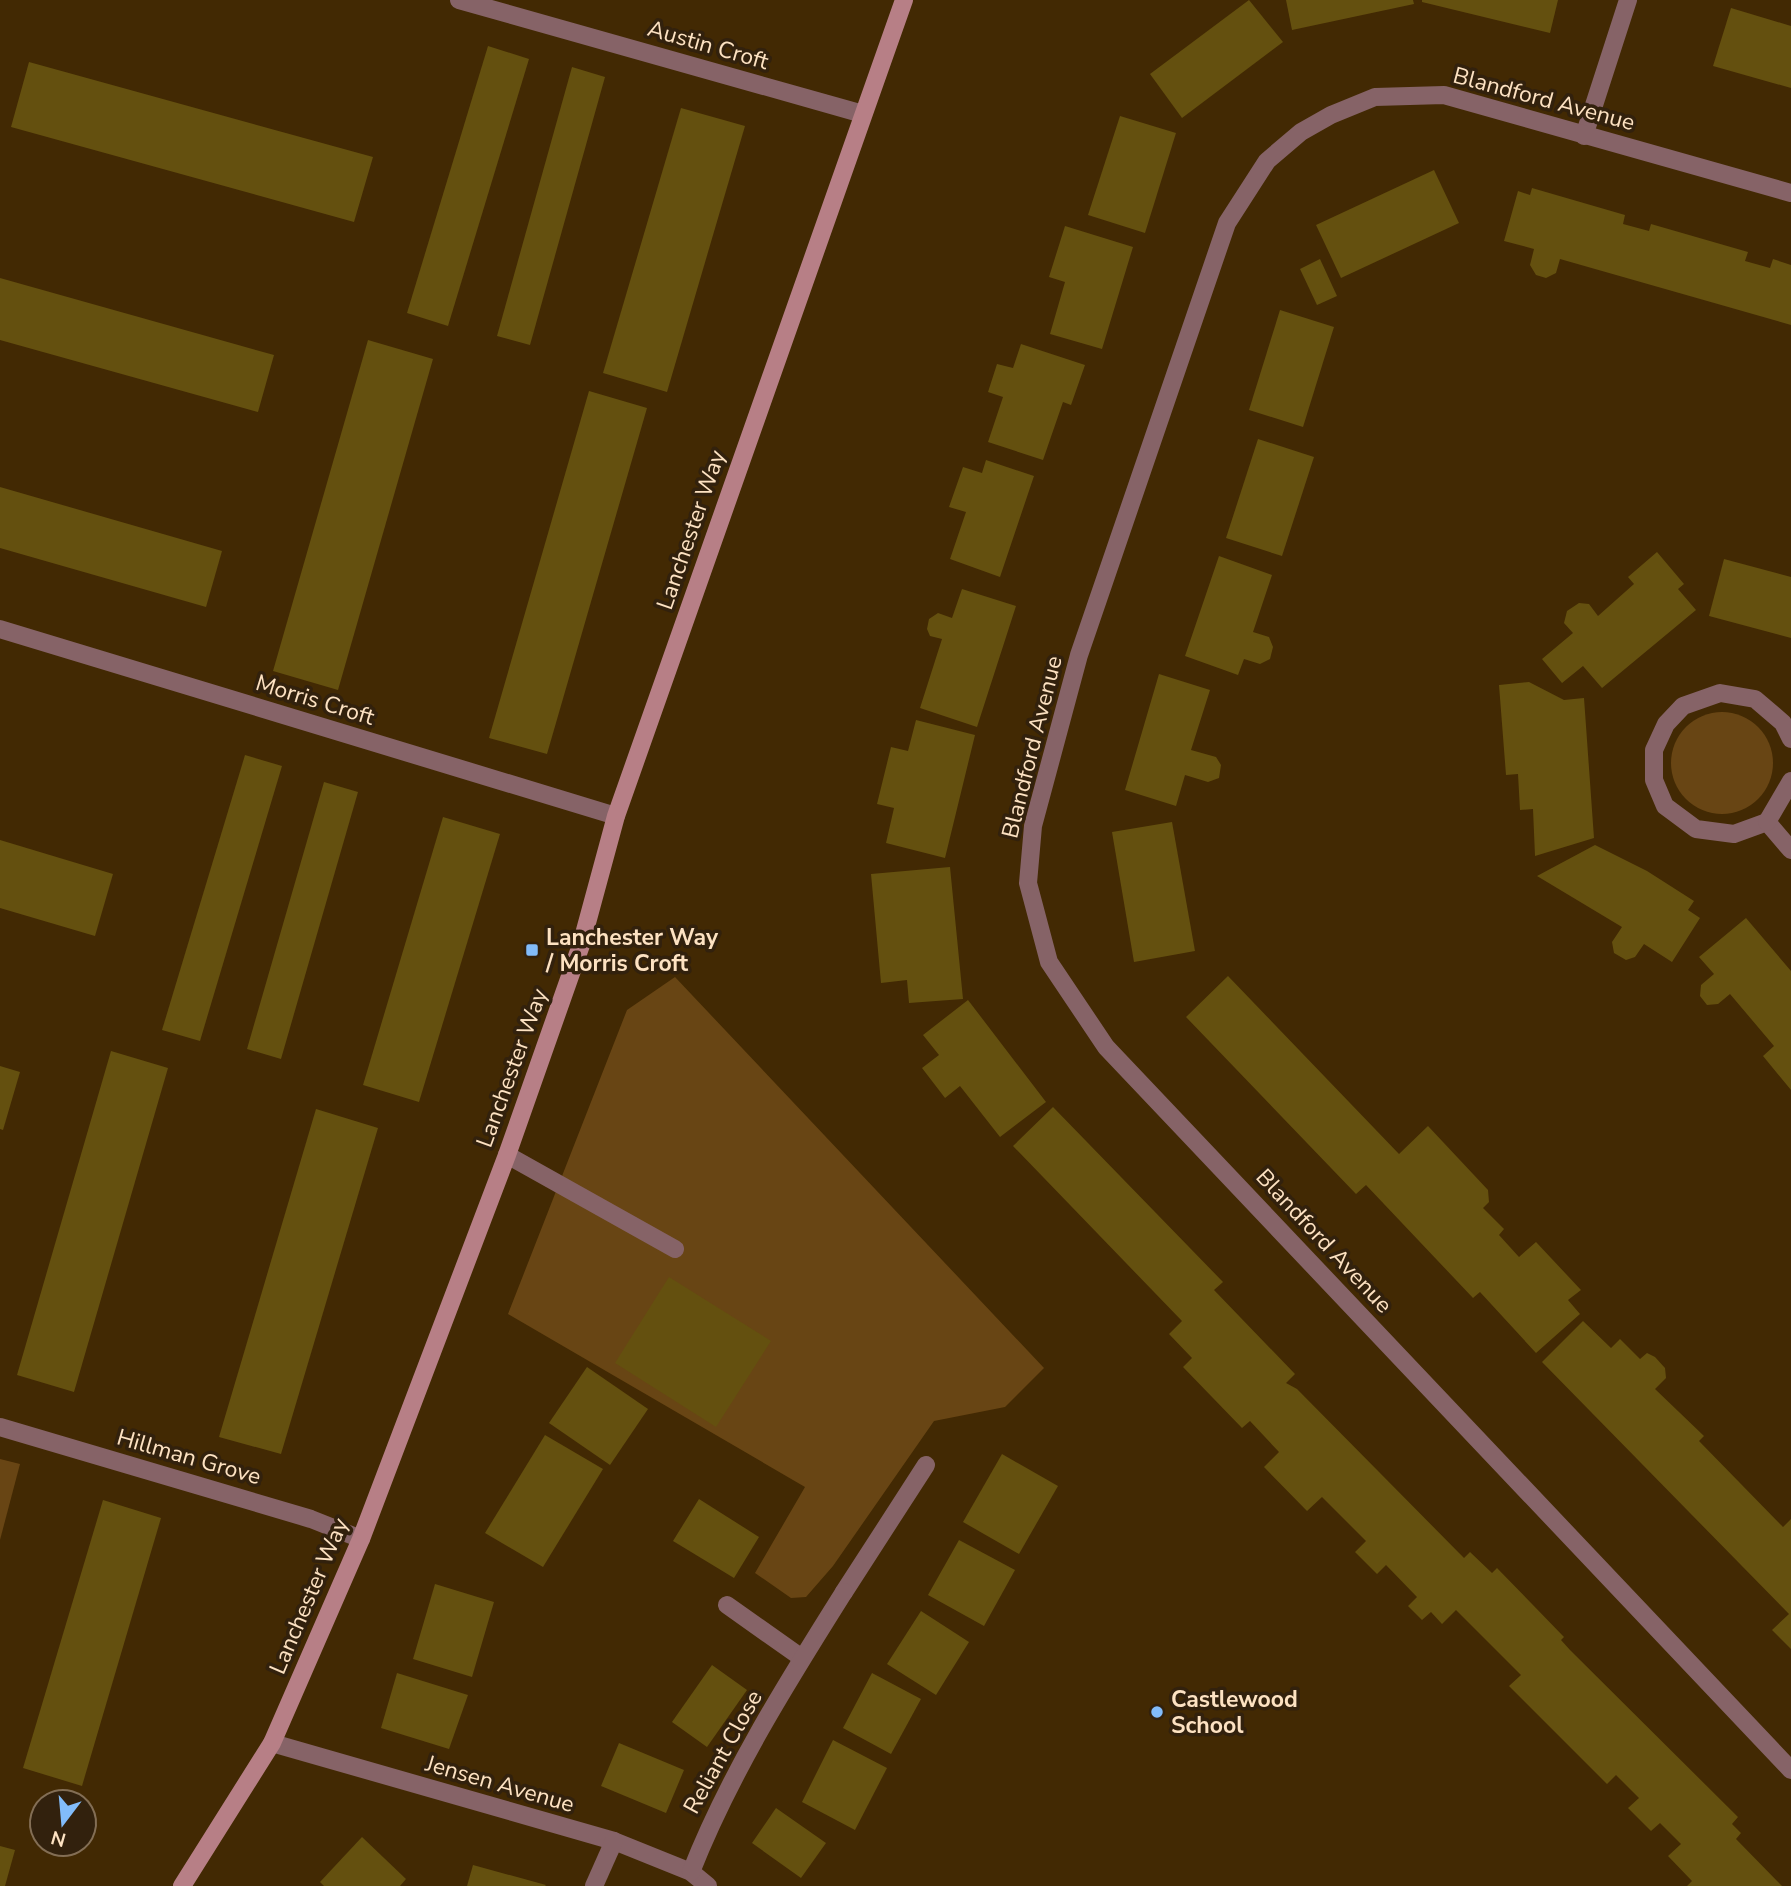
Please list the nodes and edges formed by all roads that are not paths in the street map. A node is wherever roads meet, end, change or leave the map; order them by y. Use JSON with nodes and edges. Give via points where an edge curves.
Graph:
{"nodes":[{"id":1,"x":459,"y":0,"type":"edge"},
{"id":2,"x":904,"y":0,"type":"edge"},
{"id":3,"x":1628,"y":0,"type":"edge"},
{"id":4,"x":863,"y":114,"type":"junction"},
{"id":5,"x":1584,"y":136,"type":"junction"},
{"id":6,"x":1791,"y":193,"type":"edge"},
{"id":7,"x":0,"y":629,"type":"edge"},
{"id":8,"x":1791,"y":739,"type":"edge"},
{"id":9,"x":1791,"y":781,"type":"edge"},
{"id":10,"x":616,"y":816,"type":"junction"},
{"id":11,"x":1767,"y":822,"type":"junction"},
{"id":12,"x":1791,"y":850,"type":"edge"},
{"id":13,"x":507,"y":1155,"type":"junction"},
{"id":14,"x":675,"y":1250,"type":"dead end"},
{"id":15,"x":0,"y":1427,"type":"edge"},
{"id":16,"x":926,"y":1465,"type":"dead end"},
{"id":17,"x":361,"y":1539,"type":"junction"},
{"id":18,"x":727,"y":1605,"type":"dead end"},
{"id":19,"x":802,"y":1658,"type":"junction"},
{"id":20,"x":272,"y":1743,"type":"junction"},
{"id":21,"x":1791,"y":1770,"type":"edge"},
{"id":22,"x":614,"y":1841,"type":"junction"},
{"id":23,"x":691,"y":1872,"type":"junction"},
{"id":24,"x":182,"y":1886,"type":"edge"},
{"id":25,"x":594,"y":1886,"type":"edge"},
{"id":26,"x":708,"y":1886,"type":"edge"}],
"edges":[{"from":1,"to":4,"type":"street","name":"Austin Croft"},
{"from":2,"to":4,"type":"street","name":"Lanchester Way"},
{"from":3,"to":5,"type":"street"},
{"from":4,"to":10,"type":"street","name":"Lanchester Way"},
{"from":5,"to":6,"type":"street","name":"Blandford Avenue"},
{"from":5,"to":21,"type":"street","name":"Blandford Avenue","via":[[1444,95],[1375,97],[1301,132],[1267,161],[1227,223],[1079,655],[1032,826],[1028,883],[1049,962],[1107,1047]]},
{"from":7,"to":10,"type":"street","name":"Morris Croft"},
{"from":8,"to":11,"type":"street","via":[[1783,723],[1755,699],[1720,693],[1683,706],[1667,723],[1654,750],[1654,780],[1665,806],[1696,829],[1734,834]]},
{"from":9,"to":11,"type":"street"},
{"from":10,"to":13,"type":"street","name":"Lanchester Way","via":[[581,945]]},
{"from":11,"to":12,"type":"street"},
{"from":13,"to":14,"type":"street"},
{"from":13,"to":17,"type":"street","name":"Lanchester Way"},
{"from":15,"to":17,"type":"street","name":"Hillman Grove","via":[[311,1519]]},
{"from":16,"to":19,"type":"street","name":"Reliant Close"},
{"from":17,"to":20,"type":"street","name":"Lanchester Way"},
{"from":18,"to":19,"type":"street"},
{"from":19,"to":23,"type":"street","name":"Reliant Close","via":[[711,1821]]},
{"from":20,"to":22,"type":"street","name":"Jensen Avenue"},
{"from":20,"to":24,"type":"street","name":"Lanchester Way"},
{"from":22,"to":23,"type":"street","name":"Jensen Avenue"},
{"from":22,"to":25,"type":"street"},
{"from":23,"to":26,"type":"street","name":"Jensen Avenue"}]}
